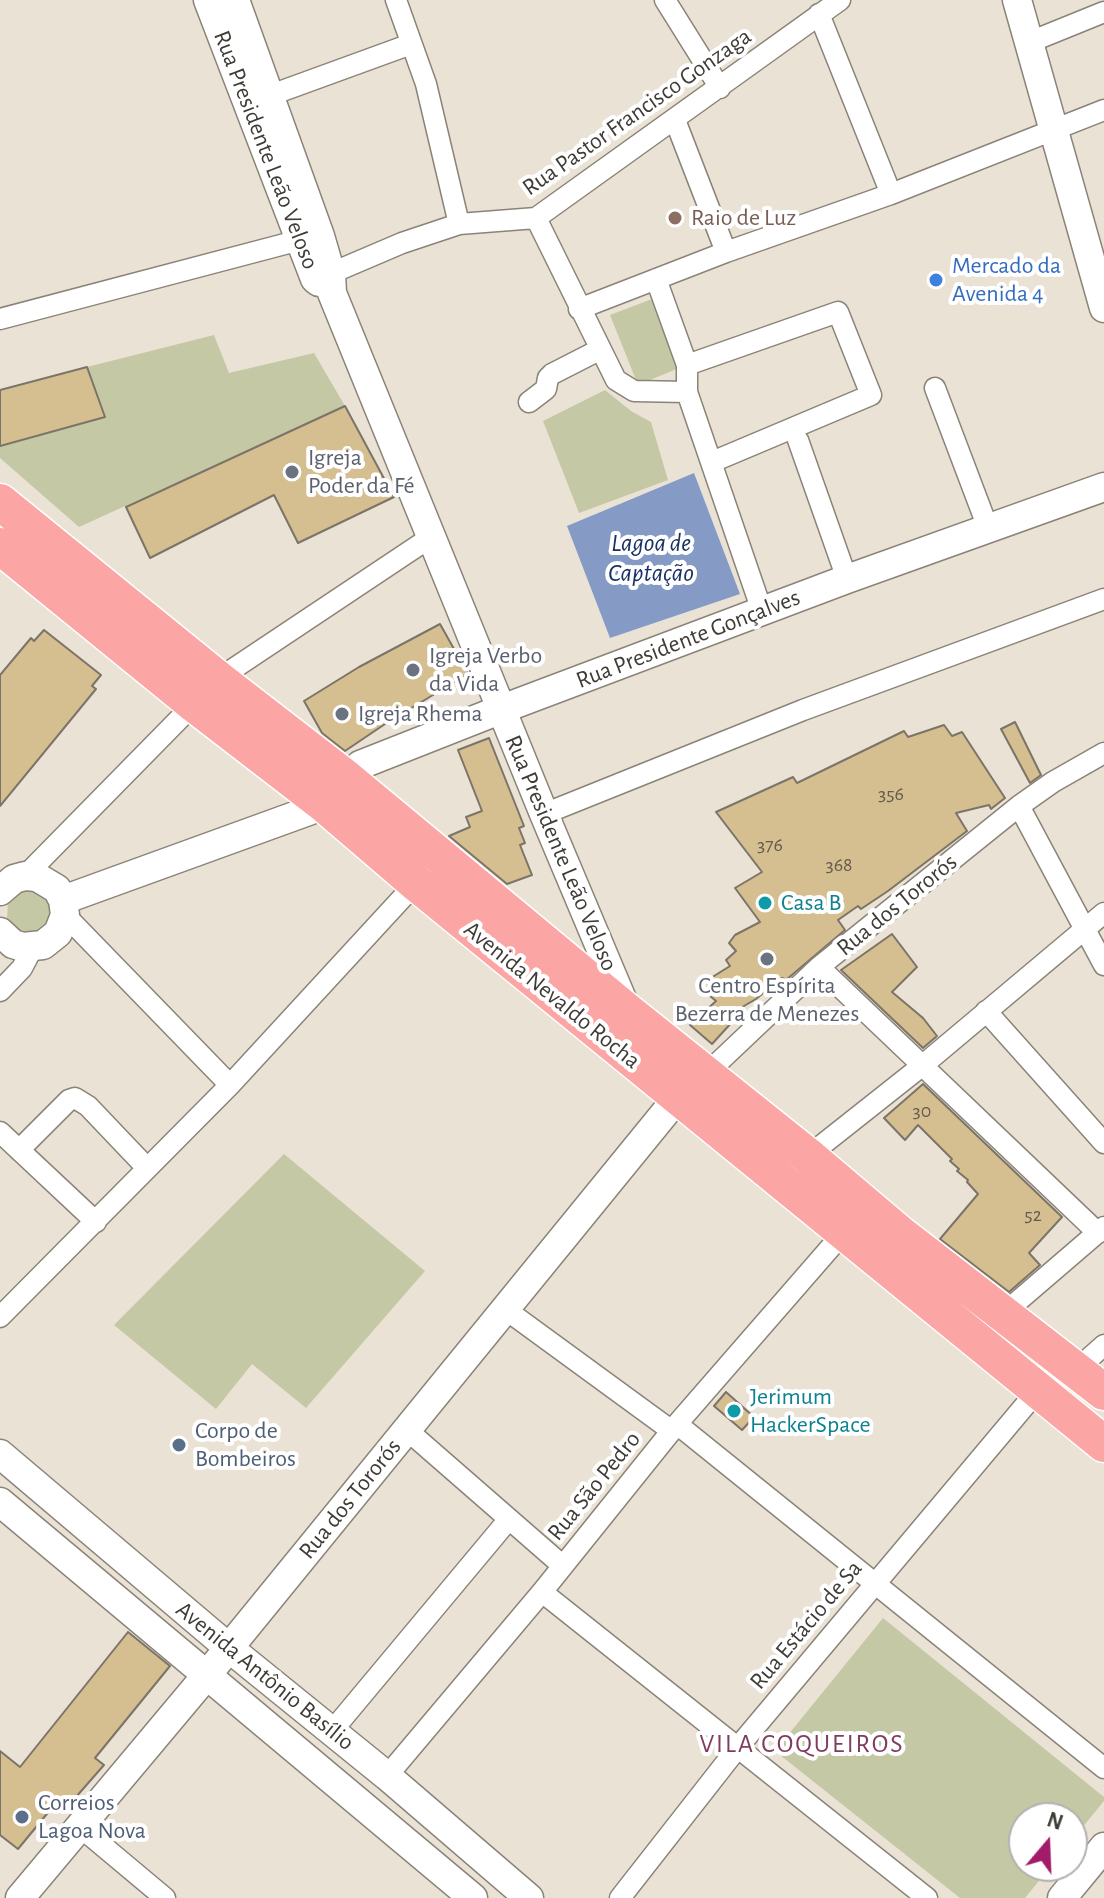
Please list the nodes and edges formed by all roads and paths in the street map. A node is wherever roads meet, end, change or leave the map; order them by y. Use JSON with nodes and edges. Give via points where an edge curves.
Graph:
{"nodes":[{"id":1,"x":208,"y":0,"type":"edge"},
{"id":2,"x":235,"y":0,"type":"edge"},
{"id":3,"x":396,"y":0,"type":"edge"},
{"id":4,"x":665,"y":0,"type":"edge"},
{"id":5,"x":840,"y":0,"type":"edge"},
{"id":6,"x":1017,"y":0,"type":"edge"},
{"id":7,"x":1104,"y":12,"type":"edge"},
{"id":8,"x":819,"y":14,"type":"junction"},
{"id":9,"x":1030,"y":42,"type":"junction"},
{"id":10,"x":411,"y":44,"type":"junction"},
{"id":11,"x":720,"y":88,"type":"junction"},
{"id":12,"x":271,"y":95,"type":"junction"},
{"id":13,"x":1104,"y":110,"type":"edge"},
{"id":14,"x":675,"y":120,"type":"junction"},
{"id":15,"x":1054,"y":130,"type":"junction"},
{"id":16,"x":891,"y":194,"type":"junction"},
{"id":17,"x":536,"y":218,"type":"junction"},
{"id":18,"x":459,"y":224,"type":"junction"},
{"id":19,"x":300,"y":240,"type":"junction"},
{"id":20,"x":726,"y":252,"type":"junction"},
{"id":21,"x":656,"y":279,"type":"junction"},
{"id":22,"x":326,"y":282,"type":"junction"},
{"id":23,"x":1103,"y":302,"type":"edge"},
{"id":24,"x":579,"y":309,"type":"junction"},
{"id":25,"x":0,"y":319,"type":"edge"},
{"id":26,"x":599,"y":350,"type":"junction"},
{"id":27,"x":687,"y":365,"type":"junction"},
{"id":28,"x":935,"y":388,"type":"dead end"},
{"id":29,"x":687,"y":392,"type":"junction"},
{"id":30,"x":529,"y":402,"type":"dead end"},
{"id":31,"x":798,"y":440,"type":"dead end"},
{"id":32,"x":712,"y":462,"type":"junction"},
{"id":33,"x":1104,"y":487,"type":"edge"},
{"id":34,"x":0,"y":502,"type":"edge"},
{"id":35,"x":988,"y":528,"type":"junction"},
{"id":36,"x":431,"y":537,"type":"junction"},
{"id":37,"x":0,"y":546,"type":"edge"},
{"id":38,"x":847,"y":579,"type":"junction"},
{"id":39,"x":1104,"y":599,"type":"edge"},
{"id":40,"x":762,"y":611,"type":"junction"},
{"id":41,"x":206,"y":692,"type":"junction"},
{"id":42,"x":502,"y":709,"type":"junction"},
{"id":43,"x":1104,"y":753,"type":"edge"},
{"id":44,"x":335,"y":792,"type":"junction"},
{"id":45,"x":1019,"y":806,"type":"junction"},
{"id":46,"x":544,"y":814,"type":"junction"},
{"id":47,"x":25,"y":876,"type":"junction"},
{"id":48,"x":416,"y":883,"type":"junction"},
{"id":49,"x":0,"y":891,"type":"edge"},
{"id":50,"x":64,"y":907,"type":"junction"},
{"id":51,"x":1104,"y":913,"type":"edge"},
{"id":52,"x":1086,"y":929,"type":"junction"},
{"id":53,"x":0,"y":932,"type":"edge"},
{"id":54,"x":33,"y":947,"type":"junction"},
{"id":55,"x":1104,"y":965,"type":"edge"},
{"id":56,"x":819,"y":967,"type":"junction"},
{"id":57,"x":0,"y":991,"type":"edge"},
{"id":58,"x":986,"y":1011,"type":"junction"},
{"id":59,"x":628,"y":1012,"type":"junction"},
{"id":60,"x":923,"y":1065,"type":"junction"},
{"id":61,"x":230,"y":1085,"type":"junction"},
{"id":62,"x":691,"y":1086,"type":"junction"},
{"id":63,"x":0,"y":1132,"type":"edge"},
{"id":64,"x":1104,"y":1143,"type":"edge"},
{"id":65,"x":19,"y":1150,"type":"junction"},
{"id":66,"x":808,"y":1156,"type":"junction"},
{"id":67,"x":147,"y":1168,"type":"junction"},
{"id":68,"x":96,"y":1222,"type":"junction"},
{"id":69,"x":1101,"y":1230,"type":"edge"},
{"id":70,"x":844,"y":1232,"type":"junction"},
{"id":71,"x":505,"y":1309,"type":"junction"},
{"id":72,"x":1004,"y":1313,"type":"junction"},
{"id":73,"x":0,"y":1317,"type":"edge"},
{"id":74,"x":1104,"y":1345,"type":"edge"},
{"id":75,"x":1076,"y":1370,"type":"junction"},
{"id":76,"x":1038,"y":1390,"type":"junction"},
{"id":77,"x":1104,"y":1392,"type":"edge"},
{"id":78,"x":675,"y":1428,"type":"junction"},
{"id":79,"x":407,"y":1430,"type":"junction"},
{"id":80,"x":1104,"y":1444,"type":"edge"},
{"id":81,"x":0,"y":1454,"type":"edge"},
{"id":82,"x":0,"y":1502,"type":"edge"},
{"id":83,"x":509,"y":1519,"type":"junction"},
{"id":84,"x":563,"y":1566,"type":"junction"},
{"id":85,"x":874,"y":1583,"type":"junction"},
{"id":86,"x":542,"y":1592,"type":"junction"},
{"id":87,"x":229,"y":1648,"type":"junction"},
{"id":88,"x":206,"y":1676,"type":"junction"},
{"id":89,"x":332,"y":1731,"type":"junction"},
{"id":90,"x":739,"y":1746,"type":"junction"},
{"id":91,"x":1104,"y":1768,"type":"edge"},
{"id":92,"x":387,"y":1776,"type":"junction"},
{"id":93,"x":79,"y":1826,"type":"junction"},
{"id":94,"x":1104,"y":1847,"type":"edge"},
{"id":95,"x":20,"y":1898,"type":"edge"},
{"id":96,"x":165,"y":1898,"type":"edge"},
{"id":97,"x":473,"y":1898,"type":"edge"},
{"id":98,"x":529,"y":1898,"type":"edge"},
{"id":99,"x":620,"y":1898,"type":"edge"},
{"id":100,"x":927,"y":1898,"type":"edge"},
{"id":101,"x":1062,"y":1898,"type":"edge"}],
"edges":[{"from":1,"to":19,"type":"street","name":"Rua Presidente Leão Veloso"},
{"from":2,"to":12,"type":"street","name":"Rua Presidente Leão Veloso"},
{"from":3,"to":10,"type":"street"},
{"from":4,"to":11,"type":"street"},
{"from":5,"to":8,"type":"street","name":"Rua Pastor Francisco Gonzaga"},
{"from":6,"to":9,"type":"street"},
{"from":7,"to":9,"type":"street"},
{"from":8,"to":11,"type":"street","name":"Rua Pastor Francisco Gonzaga"},
{"from":8,"to":16,"type":"street"},
{"from":9,"to":15,"type":"street"},
{"from":10,"to":12,"type":"street"},
{"from":10,"to":18,"type":"street","via":[[426,84]]},
{"from":11,"to":14,"type":"street","name":"Rua Pastor Francisco Gonzaga"},
{"from":12,"to":22,"type":"street","name":"Rua Presidente Leão Veloso"},
{"from":13,"to":15,"type":"street"},
{"from":14,"to":17,"type":"street","name":"Rua Pastor Francisco Gonzaga"},
{"from":14,"to":20,"type":"street"},
{"from":15,"to":16,"type":"street"},
{"from":15,"to":23,"type":"street"},
{"from":16,"to":20,"type":"street"},
{"from":17,"to":18,"type":"street","name":"Rua Pastor Francisco Gonzaga"},
{"from":17,"to":24,"type":"street"},
{"from":18,"to":22,"type":"street","name":"Rua Pastor Francisco Gonzaga","via":[[402,243]]},
{"from":19,"to":22,"type":"street","name":"Rua Presidente Leão Veloso"},
{"from":19,"to":25,"type":"street"},
{"from":20,"to":21,"type":"street"},
{"from":21,"to":24,"type":"street"},
{"from":21,"to":27,"type":"street"},
{"from":22,"to":36,"type":"street","name":"Rua Presidente Leão Veloso"},
{"from":24,"to":26,"type":"street"},
{"from":26,"to":29,"type":"street","via":[[626,389]]},
{"from":26,"to":30,"type":"street","via":[[552,374],[546,389]]},
{"from":27,"to":29,"type":"street"},
{"from":27,"to":32,"type":"street","via":[[838,312],[871,395]]},
{"from":28,"to":35,"type":"street"},
{"from":29,"to":32,"type":"street"},
{"from":31,"to":38,"type":"street"},
{"from":32,"to":40,"type":"street"},
{"from":33,"to":35,"type":"street","name":"Rua Presidente Gonçalves"},
{"from":34,"to":41,"type":"highway","name":"Avenida Nevaldo Rocha"},
{"from":35,"to":38,"type":"street","name":"Rua Presidente Gonçalves"},
{"from":36,"to":41,"type":"street"},
{"from":36,"to":42,"type":"street","name":"Rua Presidente Leão Veloso"},
{"from":37,"to":41,"type":"highway","name":"Avenida Nevaldo Rocha"},
{"from":38,"to":40,"type":"street","name":"Rua Presidente Gonçalves"},
{"from":39,"to":46,"type":"street","via":[[803,710]]},
{"from":40,"to":42,"type":"street","name":"Rua Presidente Gonçalves"},
{"from":41,"to":44,"type":"highway","name":"Avenida Nevaldo Rocha"},
{"from":41,"to":47,"type":"street"},
{"from":42,"to":44,"type":"street","name":"Rua Presidente Gonçalves","via":[[360,765]]},
{"from":42,"to":46,"type":"street","name":"Rua Presidente Leão Veloso"},
{"from":43,"to":45,"type":"street","name":"Rua dos Tororós"},
{"from":44,"to":48,"type":"highway","name":"Avenida Nevaldo Rocha"},
{"from":44,"to":50,"type":"street","name":"Rua Presidente Gonçalves"},
{"from":44,"to":59,"type":"highway","name":"Avenida Nevaldo Rocha"},
{"from":45,"to":52,"type":"street"},
{"from":45,"to":56,"type":"street","name":"Rua dos Tororós"},
{"from":46,"to":59,"type":"street","name":"Rua Presidente Leão Veloso"},
{"from":47,"to":49,"type":"street"},
{"from":47,"to":50,"type":"street","via":[[48,881]]},
{"from":48,"to":61,"type":"street"},
{"from":48,"to":62,"type":"highway","name":"Avenida Nevaldo Rocha"},
{"from":50,"to":54,"type":"street","via":[[63,924],[51,940]]},
{"from":50,"to":61,"type":"street"},
{"from":51,"to":52,"type":"street"},
{"from":52,"to":55,"type":"street"},
{"from":52,"to":58,"type":"street"},
{"from":53,"to":54,"type":"street","via":[[13,944]]},
{"from":54,"to":57,"type":"street"},
{"from":56,"to":60,"type":"street"},
{"from":56,"to":62,"type":"street","name":"Rua dos Tororós"},
{"from":58,"to":60,"type":"street"},
{"from":58,"to":64,"type":"street"},
{"from":59,"to":62,"type":"highway","name":"Avenida Nevaldo Rocha"},
{"from":60,"to":66,"type":"street"},
{"from":60,"to":69,"type":"street"},
{"from":61,"to":67,"type":"street"},
{"from":62,"to":66,"type":"highway","name":"Avenida Nevaldo Rocha"},
{"from":62,"to":70,"type":"highway","name":"Avenida Nevaldo Rocha"},
{"from":62,"to":71,"type":"street","name":"Rua dos Tororós"},
{"from":63,"to":65,"type":"street"},
{"from":65,"to":67,"type":"street","via":[[69,1100],[80,1099]]},
{"from":65,"to":68,"type":"street"},
{"from":66,"to":72,"type":"highway","name":"Avenida Nevaldo Rocha"},
{"from":67,"to":68,"type":"street"},
{"from":68,"to":73,"type":"street"},
{"from":69,"to":72,"type":"street"},
{"from":70,"to":76,"type":"highway","name":"Avenida Nevaldo Rocha"},
{"from":70,"to":78,"type":"street","name":"Rua São Pedro"},
{"from":71,"to":78,"type":"street"},
{"from":71,"to":79,"type":"street","name":"Rua dos Tororós"},
{"from":72,"to":75,"type":"highway","name":"Avenida Nevaldo Rocha"},
{"from":74,"to":75,"type":"street"},
{"from":75,"to":77,"type":"highway","name":"Avenida Nevaldo Rocha"},
{"from":76,"to":80,"type":"highway","name":"Avenida Nevaldo Rocha"},
{"from":76,"to":85,"type":"street","name":"Rua Estácio de Sa"},
{"from":78,"to":84,"type":"street","name":"Rua São Pedro"},
{"from":78,"to":85,"type":"street"},
{"from":79,"to":83,"type":"street"},
{"from":79,"to":87,"type":"street","name":"Rua dos Tororós"},
{"from":81,"to":87,"type":"street","name":"Avenida Antônio Basílio"},
{"from":82,"to":88,"type":"street","name":"Avenida Antônio Basílio"},
{"from":83,"to":84,"type":"street"},
{"from":83,"to":89,"type":"street"},
{"from":84,"to":86,"type":"street","name":"Rua São Pedro"},
{"from":85,"to":90,"type":"street","name":"Rua Estácio de Sa"},
{"from":85,"to":91,"type":"street"},
{"from":86,"to":90,"type":"street"},
{"from":86,"to":92,"type":"street","name":"Rua São Pedro"},
{"from":87,"to":88,"type":"street","name":"Rua dos Tororós"},
{"from":87,"to":89,"type":"street","name":"Avenida Antônio Basílio"},
{"from":88,"to":93,"type":"street","name":"Rua dos Tororós"},
{"from":88,"to":97,"type":"street","name":"Avenida Antônio Basílio"},
{"from":89,"to":92,"type":"street","name":"Avenida Antônio Basílio"},
{"from":90,"to":99,"type":"street","name":"Rua Estácio de Sa"},
{"from":90,"to":100,"type":"street"},
{"from":92,"to":98,"type":"street","name":"Avenida Antônio Basílio"},
{"from":93,"to":95,"type":"street","name":"Rua dos Tororós"},
{"from":93,"to":96,"type":"street"},
{"from":94,"to":101,"type":"street"}]}
